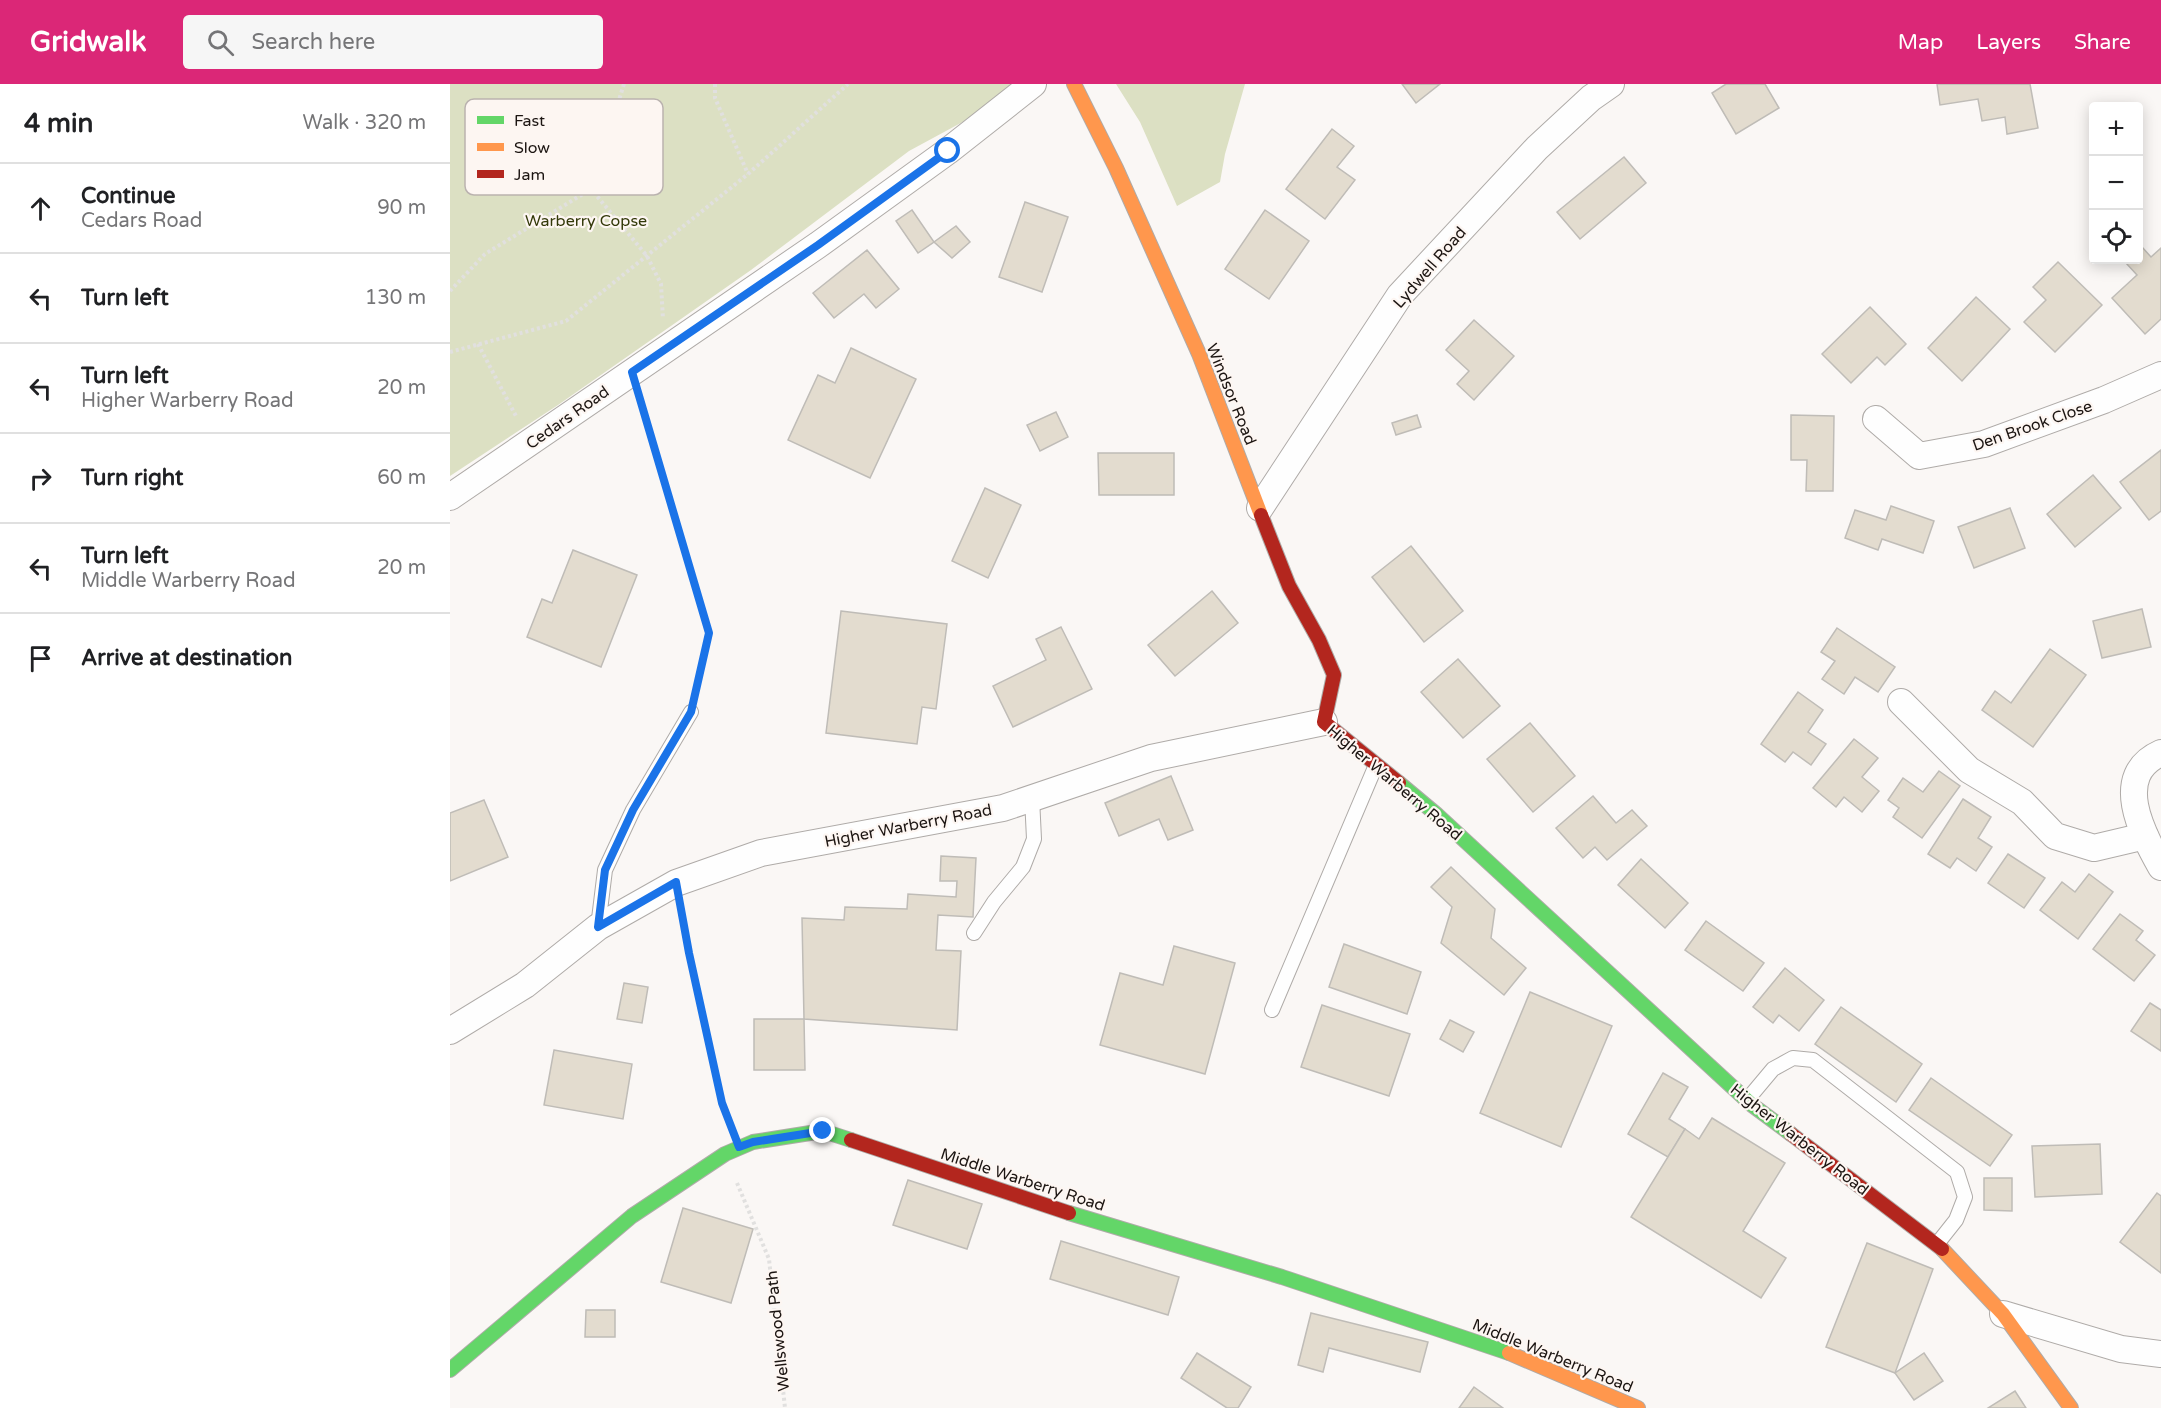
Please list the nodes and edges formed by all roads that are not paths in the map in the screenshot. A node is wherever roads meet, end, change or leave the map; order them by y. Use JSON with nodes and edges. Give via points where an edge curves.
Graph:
{"nodes":[{"id":1,"x":1034,"y":84,"type":"edge"},
{"id":2,"x":1074,"y":84,"type":"edge"},
{"id":3,"x":1611,"y":84,"type":"edge"},
{"id":4,"x":2161,"y":375,"type":"edge"},
{"id":5,"x":1876,"y":419,"type":"dead end"},
{"id":6,"x":450,"y":497,"type":"edge"},
{"id":7,"x":1260,"y":508,"type":"junction"},
{"id":8,"x":1901,"y":702,"type":"dead end"},
{"id":9,"x":691,"y":712,"type":"road end"},
{"id":10,"x":1324,"y":722,"type":"junction"},
{"id":11,"x":2161,"y":753,"type":"edge"},
{"id":12,"x":1376,"y":765,"type":"junction"},
{"id":13,"x":1032,"y":798,"type":"junction"},
{"id":14,"x":2145,"y":836,"type":"junction"},
{"id":15,"x":2161,"y":867,"type":"edge"},
{"id":16,"x":598,"y":927,"type":"junction"},
{"id":17,"x":974,"y":933,"type":"dead end"},
{"id":18,"x":1272,"y":1010,"type":"dead end"},
{"id":19,"x":450,"y":1031,"type":"edge"},
{"id":20,"x":1747,"y":1100,"type":"junction"},
{"id":21,"x":1937,"y":1244,"type":"junction"},
{"id":22,"x":2004,"y":1314,"type":"junction"},
{"id":23,"x":2161,"y":1354,"type":"edge"},
{"id":24,"x":450,"y":1370,"type":"edge"},
{"id":25,"x":1638,"y":1408,"type":"edge"},
{"id":26,"x":2071,"y":1408,"type":"edge"}],
"edges":[{"from":1,"to":6,"type":"street","name":"Cedars Road","via":[[818,245]]},
{"from":2,"to":7,"type":"street","name":"Windsor Road","via":[[1194,343]]},
{"from":3,"to":7,"type":"street","name":"Lydwell Road","via":[[1538,148],[1400,295]]},
{"from":4,"to":5,"type":"street","name":"Den Brook Close","via":[[1984,444],[1919,456]]},
{"from":7,"to":10,"type":"street","name":"Windsor Road","via":[[1288,586],[1334,675]]},
{"from":8,"to":14,"type":"street","via":[[1969,770],[2022,802],[2055,836],[2094,848]]},
{"from":9,"to":16,"type":"lane","via":[[633,810],[605,870]]},
{"from":10,"to":12,"type":"street","name":"Higher Warberry Road"},
{"from":10,"to":13,"type":"street","name":"Higher Warberry Road","via":[[1151,758]]},
{"from":11,"to":14,"type":"street","via":[[2138,771],[2133,800]]},
{"from":12,"to":18,"type":"lane"},
{"from":12,"to":20,"type":"street","name":"Higher Warberry Road","via":[[1445,822]]},
{"from":13,"to":16,"type":"street","name":"Higher Warberry Road","via":[[1004,808],[761,853],[676,882]]},
{"from":13,"to":17,"type":"lane","via":[[1034,839],[1023,867]]},
{"from":14,"to":15,"type":"street"},
{"from":16,"to":19,"type":"street","name":"Higher Warberry Road","via":[[525,985]]},
{"from":20,"to":21,"type":"street","name":"Higher Warberry Road"},
{"from":20,"to":21,"type":"lane","via":[[1773,1069],[1793,1058],[1813,1060],[1957,1172],[1965,1197],[1956,1220]]},
{"from":21,"to":22,"type":"street","name":"Higher Warberry Road"},
{"from":22,"to":23,"type":"street","via":[[2121,1349]]},
{"from":22,"to":26,"type":"street","name":"Higher Warberry Road"},
{"from":24,"to":25,"type":"street","name":"Middle Warberry Road","via":[[632,1216],[725,1154],[762,1140],[823,1131],[1496,1347]]}]}
